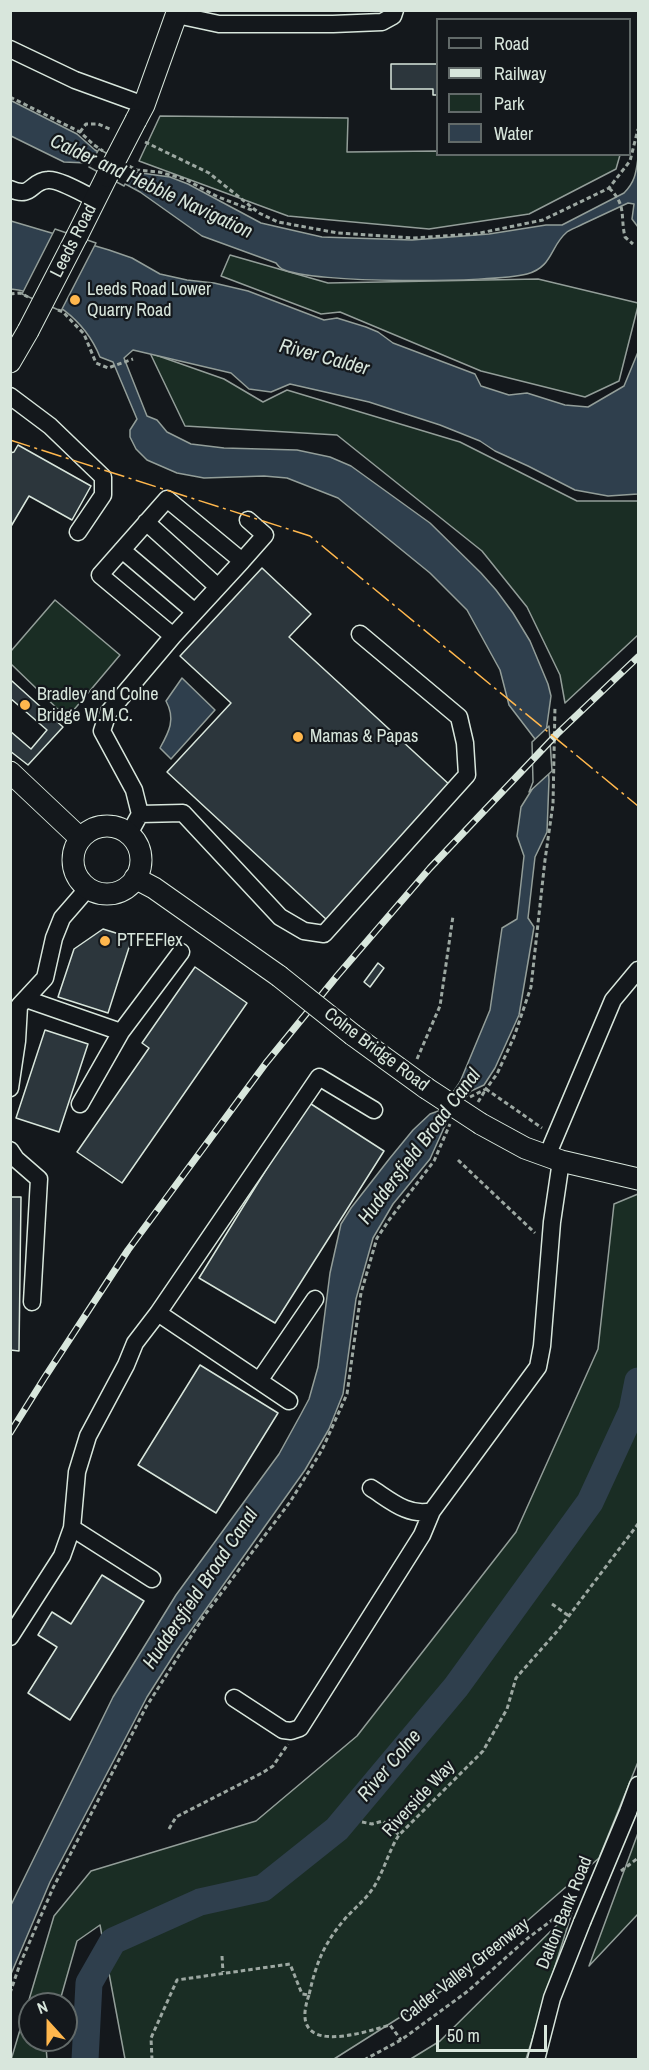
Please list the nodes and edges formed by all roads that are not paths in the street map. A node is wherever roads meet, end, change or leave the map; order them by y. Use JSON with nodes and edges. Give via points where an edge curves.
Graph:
{"nodes":[{"id":1,"x":395,"y":10,"type":"edge"},
{"id":2,"x":178,"y":13,"type":"edge"},
{"id":3,"x":10,"y":49,"type":"edge"},
{"id":4,"x":132,"y":126,"type":"junction"},
{"id":5,"x":10,"y":189,"type":"edge"},
{"id":6,"x":95,"y":199,"type":"junction"},
{"id":7,"x":25,"y":335,"type":"edge"},
{"id":8,"x":10,"y":362,"type":"edge"},
{"id":9,"x":10,"y":396,"type":"edge"},
{"id":10,"x":248,"y":520,"type":"dead end"},
{"id":11,"x":146,"y":522,"type":"junction"},
{"id":12,"x":78,"y":532,"type":"dead end"},
{"id":13,"x":122,"y":550,"type":"junction"},
{"id":14,"x":242,"y":561,"type":"junction"},
{"id":15,"x":218,"y":587,"type":"junction"},
{"id":16,"x":195,"y":612,"type":"junction"},
{"id":17,"x":360,"y":634,"type":"dead end"},
{"id":18,"x":172,"y":636,"type":"junction"},
{"id":19,"x":10,"y":772,"type":"edge"},
{"id":20,"x":140,"y":814,"type":"junction"},
{"id":21,"x":129,"y":834,"type":"junction"},
{"id":22,"x":80,"y":838,"type":"junction"},
{"id":23,"x":135,"y":878,"type":"junction"},
{"id":24,"x":88,"y":888,"type":"junction"},
{"id":25,"x":181,"y":952,"type":"dead end"},
{"id":26,"x":639,"y":970,"type":"edge"},
{"id":27,"x":26,"y":999,"type":"junction"},
{"id":28,"x":121,"y":1032,"type":"junction"},
{"id":29,"x":10,"y":1088,"type":"edge"},
{"id":30,"x":80,"y":1104,"type":"dead end"},
{"id":31,"x":374,"y":1110,"type":"dead end"},
{"id":32,"x":10,"y":1150,"type":"edge"},
{"id":33,"x":554,"y":1151,"type":"junction"},
{"id":34,"x":639,"y":1179,"type":"edge"},
{"id":35,"x":315,"y":1299,"type":"dead end"},
{"id":36,"x":32,"y":1302,"type":"dead end"},
{"id":37,"x":158,"y":1313,"type":"junction"},
{"id":38,"x":259,"y":1381,"type":"junction"},
{"id":39,"x":289,"y":1401,"type":"dead end"},
{"id":40,"x":371,"y":1488,"type":"dead end"},
{"id":41,"x":432,"y":1511,"type":"junction"},
{"id":42,"x":72,"y":1528,"type":"junction"},
{"id":43,"x":152,"y":1579,"type":"dead end"},
{"id":44,"x":10,"y":1637,"type":"edge"},
{"id":45,"x":234,"y":1698,"type":"dead end"},
{"id":46,"x":639,"y":1785,"type":"edge"},
{"id":47,"x":536,"y":2060,"type":"edge"}],
"edges":[{"from":1,"to":2,"type":"street","via":[[382,22],[321,24],[219,24]]},
{"from":2,"to":4,"type":"main road","name":"Leeds Road"},
{"from":3,"to":4,"type":"street","via":[[75,80]]},
{"from":4,"to":6,"type":"main road","name":"Leeds Road","bridge":true},
{"from":5,"to":6,"type":"street","via":[[19,193],[31,191],[39,181],[50,179]]},
{"from":6,"to":7,"type":"main road","name":"Leeds Road","bridge":true},
{"from":7,"to":8,"type":"main road","name":"Leeds Road"},
{"from":9,"to":12,"type":"street","via":[[51,426],[103,477],[103,495]]},
{"from":10,"to":14,"type":"street","via":[[265,535]]},
{"from":11,"to":13,"type":"street"},
{"from":11,"to":14,"type":"street","via":[[167,500]]},
{"from":11,"to":15,"type":"street"},
{"from":13,"to":16,"type":"street"},
{"from":13,"to":18,"type":"street","via":[[100,575]]},
{"from":14,"to":15,"type":"street"},
{"from":15,"to":16,"type":"street"},
{"from":16,"to":18,"type":"street"},
{"from":17,"to":20,"type":"street","via":[[459,717],[467,775],[324,934],[304,931],[280,917],[183,813]]},
{"from":18,"to":20,"type":"street","via":[[108,713],[102,731],[134,790]]},
{"from":19,"to":22,"type":"main road"},
{"from":20,"to":21,"type":"street"},
{"from":21,"to":22,"type":"main road","via":[[107,826]]},
{"from":21,"to":23,"type":"main road","via":[[139,850],[140,869]]},
{"from":22,"to":24,"type":"main road","via":[[73,861],[80,881]]},
{"from":23,"to":24,"type":"main road","via":[[128,886],[108,894]]},
{"from":23,"to":33,"type":"main road","name":"Colne Bridge Road","bridge":true,"via":[[279,976],[420,1083],[478,1114],[525,1148]]},
{"from":24,"to":27,"type":"street","via":[[62,918],[45,978]]},
{"from":25,"to":28,"type":"street"},
{"from":26,"to":33,"type":"street","via":[[613,1000]]},
{"from":27,"to":28,"type":"street"},
{"from":27,"to":29,"type":"street","via":[[20,1006]]},
{"from":28,"to":30,"type":"street"},
{"from":31,"to":37,"type":"street","via":[[319,1077]]},
{"from":32,"to":36,"type":"street","via":[[39,1179]]},
{"from":33,"to":34,"type":"main road","name":"Colne Bridge Road"},
{"from":33,"to":41,"type":"street","via":[[550,1246],[538,1367]]},
{"from":35,"to":38,"type":"street"},
{"from":37,"to":38,"type":"street"},
{"from":37,"to":42,"type":"street","via":[[135,1343],[88,1436],[77,1472]]},
{"from":38,"to":39,"type":"street"},
{"from":40,"to":41,"type":"street","via":[[403,1509],[420,1514]]},
{"from":41,"to":45,"type":"street","via":[[422,1536],[300,1728],[283,1730]]},
{"from":42,"to":43,"type":"street"},
{"from":42,"to":44,"type":"street","via":[[62,1556]]},
{"from":46,"to":47,"type":"street","name":"Dalton Bank Road","bridge":true,"via":[[552,1998]]}]}
